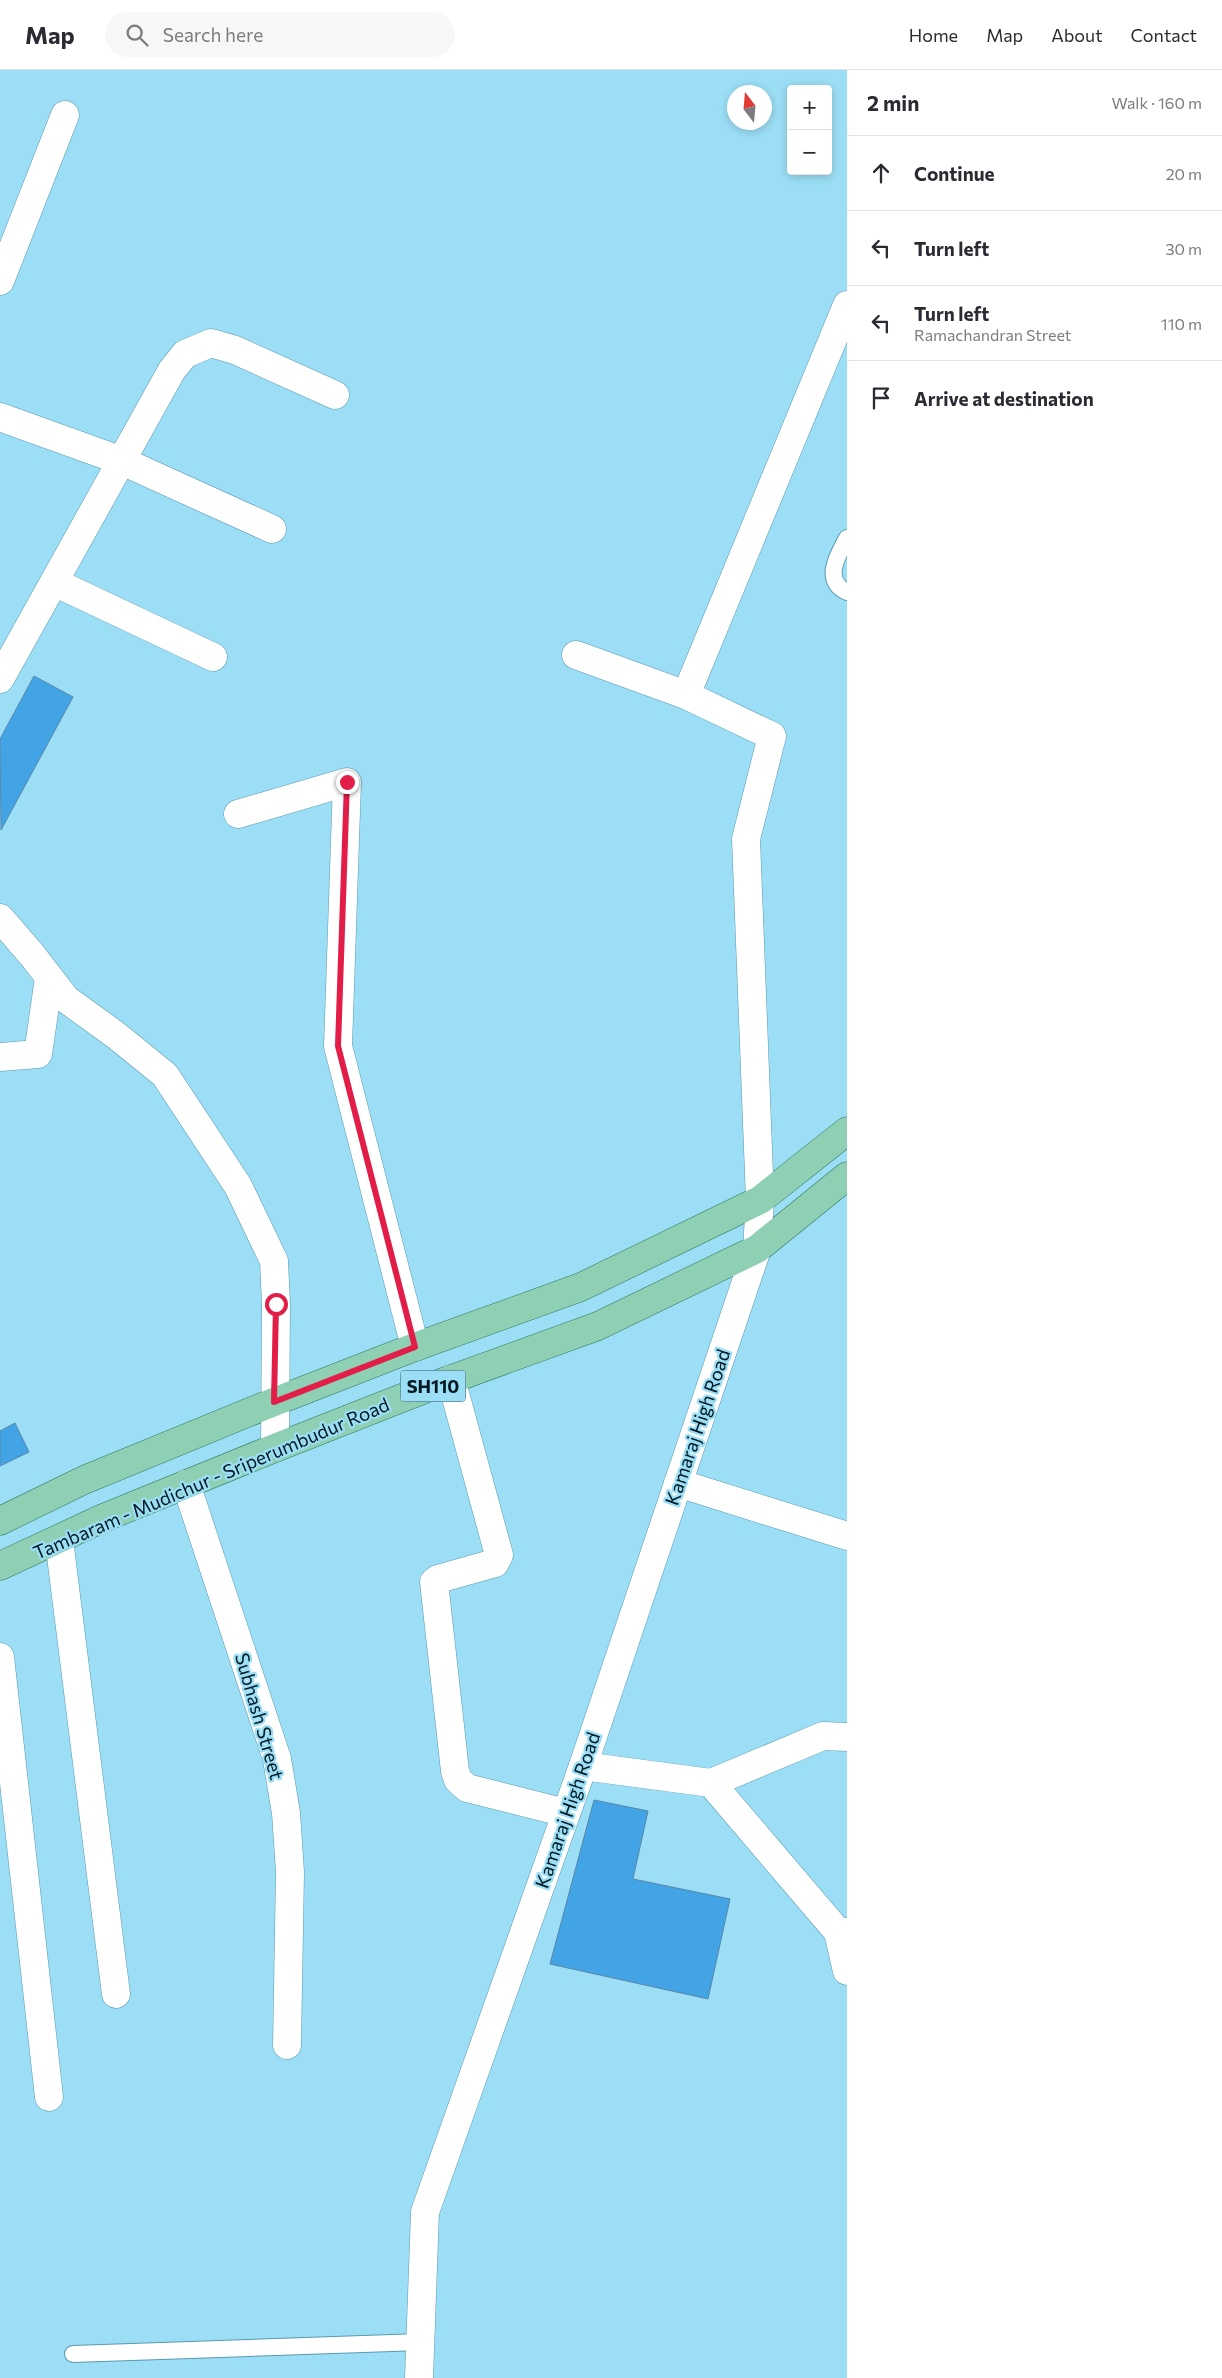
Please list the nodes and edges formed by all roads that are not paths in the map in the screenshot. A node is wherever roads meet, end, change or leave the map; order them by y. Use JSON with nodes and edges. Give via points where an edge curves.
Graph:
{"nodes":[{"id":1,"x":64,"y":115,"type":"dead end"},
{"id":2,"x":0,"y":282,"type":"edge"},
{"id":3,"x":847,"y":305,"type":"edge"},
{"id":4,"x":841,"y":338,"type":"edge"},
{"id":5,"x":335,"y":395,"type":"dead end"},
{"id":6,"x":0,"y":417,"type":"edge"},
{"id":7,"x":122,"y":462,"type":"junction"},
{"id":8,"x":272,"y":529,"type":"dead end"},
{"id":9,"x":847,"y":538,"type":"edge"},
{"id":10,"x":54,"y":582,"type":"junction"},
{"id":11,"x":847,"y":592,"type":"edge"},
{"id":12,"x":576,"y":655,"type":"dead end"},
{"id":13,"x":213,"y":657,"type":"dead end"},
{"id":14,"x":0,"y":679,"type":"edge"},
{"id":15,"x":686,"y":695,"type":"junction"},
{"id":16,"x":238,"y":814,"type":"dead end"},
{"id":17,"x":0,"y":918,"type":"edge"},
{"id":18,"x":49,"y":978,"type":"junction"},
{"id":19,"x":0,"y":1058,"type":"edge"},
{"id":20,"x":847,"y":1131,"type":"edge"},
{"id":21,"x":847,"y":1176,"type":"edge"},
{"id":22,"x":760,"y":1200,"type":"junction"},
{"id":23,"x":757,"y":1249,"type":"junction"},
{"id":24,"x":415,"y":1347,"type":"junction"},
{"id":25,"x":452,"y":1379,"type":"junction"},
{"id":26,"x":274,"y":1402,"type":"junction"},
{"id":27,"x":275,"y":1448,"type":"junction"},
{"id":28,"x":678,"y":1483,"type":"junction"},
{"id":29,"x":186,"y":1484,"type":"junction"},
{"id":30,"x":0,"y":1521,"type":"edge"},
{"id":31,"x":847,"y":1536,"type":"edge"},
{"id":32,"x":59,"y":1540,"type":"junction"},
{"id":33,"x":0,"y":1566,"type":"edge"},
{"id":34,"x":0,"y":1657,"type":"edge"},
{"id":35,"x":847,"y":1737,"type":"edge"},
{"id":36,"x":583,"y":1766,"type":"junction"},
{"id":37,"x":711,"y":1783,"type":"junction"},
{"id":38,"x":566,"y":1813,"type":"junction"},
{"id":39,"x":842,"y":1932,"type":"edge"},
{"id":40,"x":847,"y":1971,"type":"edge"},
{"id":41,"x":116,"y":1994,"type":"dead end"},
{"id":42,"x":287,"y":2045,"type":"dead end"},
{"id":43,"x":49,"y":2097,"type":"dead end"},
{"id":44,"x":421,"y":2342,"type":"junction"},
{"id":45,"x":73,"y":2354,"type":"dead end"},
{"id":46,"x":419,"y":2378,"type":"edge"}],
"edges":[{"from":1,"to":2,"type":"street"},
{"from":3,"to":4,"type":"street"},
{"from":4,"to":15,"type":"street"},
{"from":5,"to":7,"type":"street","via":[[235,350],[211,343],[185,354],[176,365]]},
{"from":6,"to":7,"type":"street"},
{"from":7,"to":8,"type":"street"},
{"from":7,"to":10,"type":"street"},
{"from":9,"to":11,"type":"lane","via":[[833,572],[837,585]]},
{"from":10,"to":13,"type":"street"},
{"from":10,"to":14,"type":"street"},
{"from":12,"to":15,"type":"street"},
{"from":15,"to":22,"type":"street","name":"Kamaraj High Road","via":[[772,736],[746,838]]},
{"from":16,"to":24,"type":"street","via":[[347,782],[338,1046]]},
{"from":17,"to":18,"type":"street"},
{"from":18,"to":19,"type":"street","via":[[38,1054]]},
{"from":18,"to":26,"type":"street","via":[[66,999],[118,1036],[165,1076],[238,1186],[274,1261]]},
{"from":20,"to":22,"type":"main road","number":"SH110"},
{"from":21,"to":23,"type":"main road","name":"Tambaram - Mudichur - Sriperumbudur Road","number":"SH110"},
{"from":22,"to":23,"type":"street","name":"Kamaraj High Road"},
{"from":22,"to":24,"type":"main road","number":"SH110","via":[[581,1287]]},
{"from":23,"to":25,"type":"main road","name":"Tambaram - Mudichur - Sriperumbudur Road","number":"SH110","via":[[598,1326]]},
{"from":23,"to":28,"type":"street","name":"Kamaraj High Road"},
{"from":24,"to":26,"type":"main road","number":"SH110"},
{"from":25,"to":27,"type":"main road","name":"Tambaram - Mudichur - Sriperumbudur Road","number":"SH110"},
{"from":25,"to":38,"type":"street","via":[[499,1555],[495,1563],[434,1582],[454,1771],[467,1788]]},
{"from":26,"to":27,"type":"street"},
{"from":26,"to":30,"type":"main road","number":"SH110","via":[[84,1480]]},
{"from":27,"to":29,"type":"main road","name":"Tambaram - Mudichur - Sriperumbudur Road","number":"SH110"},
{"from":28,"to":31,"type":"street"},
{"from":28,"to":36,"type":"street","name":"Kamaraj High Road"},
{"from":29,"to":32,"type":"main road","name":"Tambaram - Mudichur - Sriperumbudur Road","number":"SH110"},
{"from":29,"to":42,"type":"street","name":"Subhash Street","via":[[277,1759],[286,1813],[290,1872]]},
{"from":32,"to":33,"type":"main road","name":"Tambaram - Mudichur - Sriperumbudur Road","number":"SH110"},
{"from":32,"to":41,"type":"street"},
{"from":34,"to":43,"type":"street"},
{"from":35,"to":37,"type":"street","via":[[823,1736]]},
{"from":36,"to":37,"type":"street"},
{"from":36,"to":38,"type":"street","name":"Kamaraj High Road"},
{"from":37,"to":39,"type":"street"},
{"from":38,"to":44,"type":"street","name":"Kamaraj High Road","via":[[425,2212]]},
{"from":39,"to":40,"type":"street"},
{"from":44,"to":45,"type":"lane"},
{"from":44,"to":46,"type":"street","name":"Kamaraj High Road"}]}
